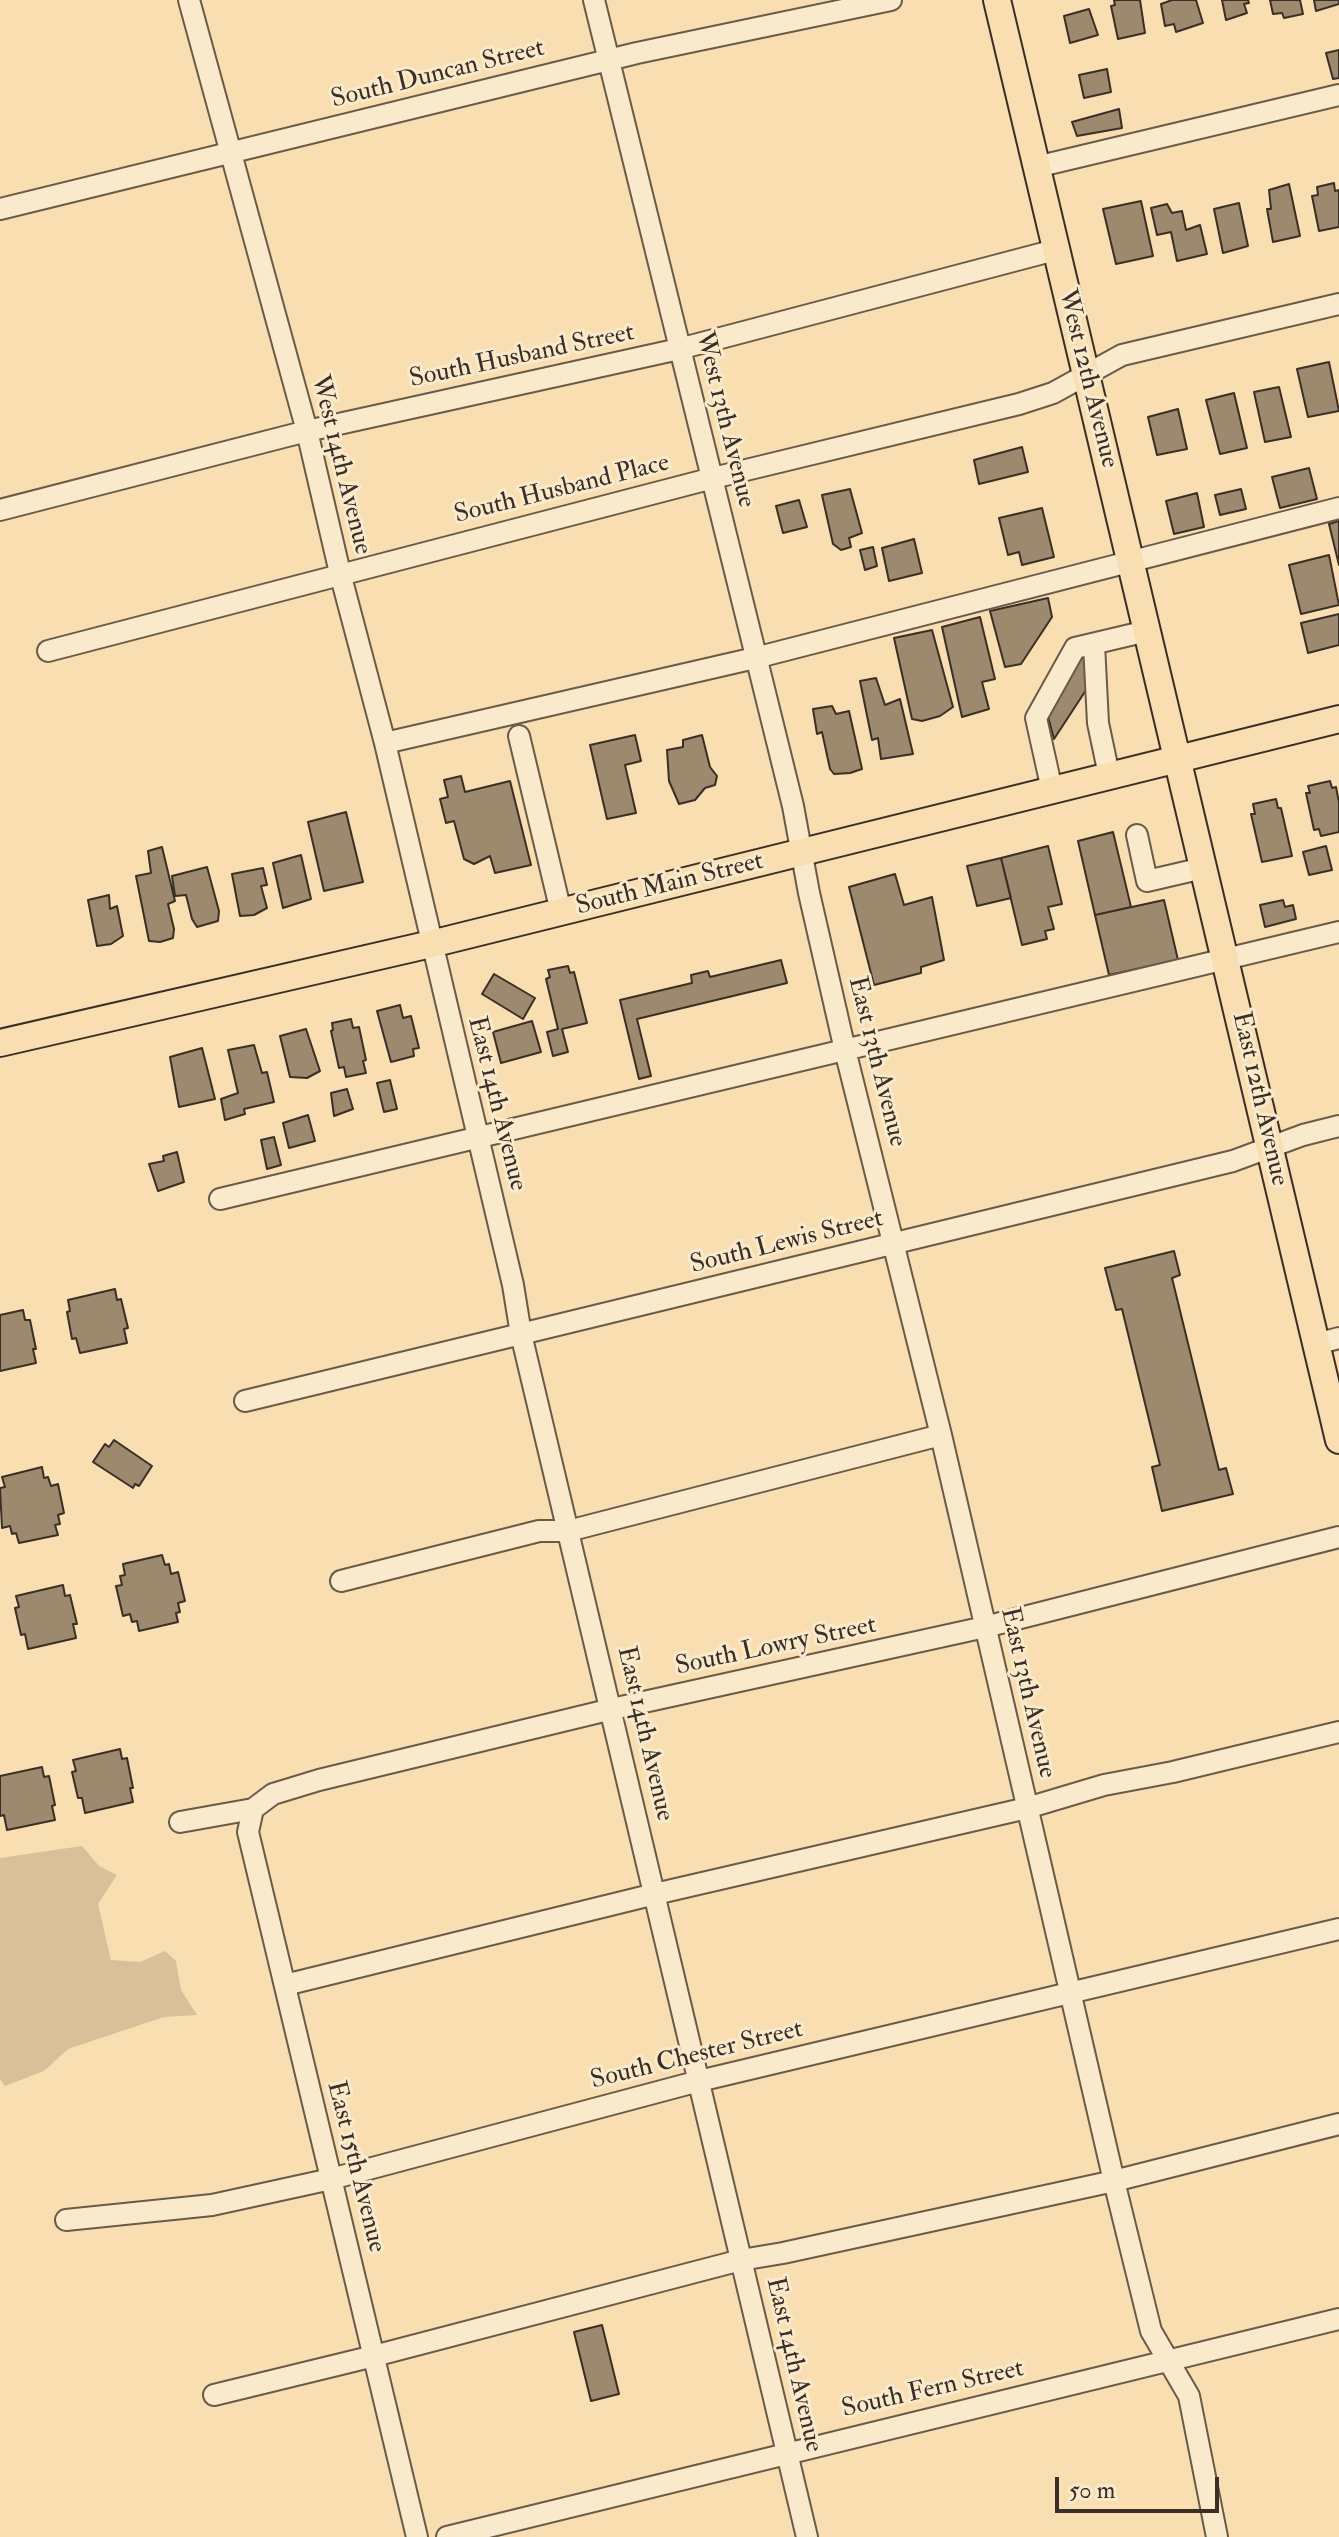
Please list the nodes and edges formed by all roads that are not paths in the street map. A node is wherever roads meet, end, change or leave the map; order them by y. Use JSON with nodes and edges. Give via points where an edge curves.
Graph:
{"nodes":[{"id":1,"x":189,"y":0,"type":"edge"},
{"id":2,"x":594,"y":0,"type":"edge"},
{"id":3,"x":891,"y":0,"type":"edge"},
{"id":4,"x":997,"y":0,"type":"edge"},
{"id":5,"x":608,"y":60,"type":"junction"},
{"id":6,"x":1339,"y":95,"type":"edge"},
{"id":7,"x":233,"y":152,"type":"junction"},
{"id":8,"x":1036,"y":167,"type":"junction"},
{"id":9,"x":0,"y":209,"type":"edge"},
{"id":10,"x":1055,"y":250,"type":"junction"},
{"id":11,"x":1339,"y":304,"type":"edge"},
{"id":12,"x":679,"y":349,"type":"junction"},
{"id":13,"x":1086,"y":375,"type":"junction"},
{"id":14,"x":307,"y":431,"type":"junction"},
{"id":15,"x":713,"y":478,"type":"junction"},
{"id":16,"x":1339,"y":508,"type":"edge"},
{"id":17,"x":0,"y":510,"type":"edge"},
{"id":18,"x":1132,"y":560,"type":"junction"},
{"id":19,"x":340,"y":573,"type":"junction"},
{"id":20,"x":1147,"y":631,"type":"junction"},
{"id":21,"x":1094,"y":644,"type":"junction"},
{"id":22,"x":48,"y":651,"type":"dead end"},
{"id":23,"x":755,"y":658,"type":"junction"},
{"id":24,"x":1339,"y":719,"type":"edge"},
{"id":25,"x":519,"y":736,"type":"dead end"},
{"id":26,"x":385,"y":743,"type":"junction"},
{"id":27,"x":1176,"y":758,"type":"junction"},
{"id":28,"x":1109,"y":775,"type":"junction"},
{"id":29,"x":1052,"y":790,"type":"junction"},
{"id":30,"x":1137,"y":835,"type":"dead end"},
{"id":31,"x":802,"y":853,"type":"junction"},
{"id":32,"x":1203,"y":868,"type":"junction"},
{"id":33,"x":561,"y":912,"type":"junction"},
{"id":34,"x":1339,"y":932,"type":"edge"},
{"id":35,"x":431,"y":944,"type":"junction"},
{"id":36,"x":1226,"y":959,"type":"junction"},
{"id":37,"x":0,"y":1043,"type":"edge"},
{"id":38,"x":845,"y":1050,"type":"junction"},
{"id":39,"x":1339,"y":1126,"type":"edge"},
{"id":40,"x":478,"y":1137,"type":"junction"},
{"id":41,"x":1270,"y":1147,"type":"junction"},
{"id":42,"x":220,"y":1199,"type":"dead end"},
{"id":43,"x":894,"y":1244,"type":"junction"},
{"id":44,"x":521,"y":1334,"type":"junction"},
{"id":45,"x":1327,"y":1341,"type":"edge"},
{"id":46,"x":245,"y":1401,"type":"dead end"},
{"id":47,"x":941,"y":1435,"type":"junction"},
{"id":48,"x":1339,"y":1440,"type":"edge"},
{"id":49,"x":568,"y":1531,"type":"junction"},
{"id":50,"x":1339,"y":1537,"type":"edge"},
{"id":51,"x":341,"y":1581,"type":"dead end"},
{"id":52,"x":985,"y":1627,"type":"junction"},
{"id":53,"x":612,"y":1709,"type":"junction"},
{"id":54,"x":1339,"y":1732,"type":"edge"},
{"id":55,"x":1027,"y":1808,"type":"junction"},
{"id":56,"x":253,"y":1809,"type":"junction"},
{"id":57,"x":180,"y":1822,"type":"dead end"},
{"id":58,"x":655,"y":1894,"type":"junction"},
{"id":59,"x":1339,"y":1929,"type":"edge"},
{"id":60,"x":285,"y":1985,"type":"junction"},
{"id":61,"x":1070,"y":1992,"type":"junction"},
{"id":62,"x":699,"y":2081,"type":"junction"},
{"id":63,"x":1339,"y":2124,"type":"edge"},
{"id":64,"x":331,"y":2179,"type":"junction"},
{"id":65,"x":1114,"y":2181,"type":"junction"},
{"id":66,"x":66,"y":2220,"type":"dead end"},
{"id":67,"x":741,"y":2260,"type":"junction"},
{"id":68,"x":1339,"y":2319,"type":"edge"},
{"id":69,"x":374,"y":2356,"type":"junction"},
{"id":70,"x":1170,"y":2361,"type":"junction"},
{"id":71,"x":214,"y":2395,"type":"dead end"},
{"id":72,"x":787,"y":2452,"type":"junction"},
{"id":73,"x":417,"y":2537,"type":"edge"},
{"id":74,"x":447,"y":2537,"type":"edge"},
{"id":75,"x":807,"y":2537,"type":"edge"},
{"id":76,"x":1217,"y":2537,"type":"edge"}],
"edges":[{"from":1,"to":7,"type":"street","name":"West 14th Avenue"},
{"from":2,"to":5,"type":"street","name":"West 13th Avenue"},
{"from":3,"to":5,"type":"street","name":"South Duncan Street"},
{"from":4,"to":8,"type":"main road","name":"West 12th Avenue"},
{"from":5,"to":7,"type":"street","name":"South Duncan Street"},
{"from":5,"to":12,"type":"street","name":"West 13th Avenue"},
{"from":6,"to":8,"type":"street"},
{"from":7,"to":9,"type":"street","name":"South Duncan Street"},
{"from":7,"to":14,"type":"street","name":"West 14th Avenue"},
{"from":8,"to":10,"type":"main road","name":"West 12th Avenue"},
{"from":10,"to":12,"type":"street","name":"South Husband Street"},
{"from":10,"to":13,"type":"main road","name":"West 12th Avenue"},
{"from":11,"to":13,"type":"street","via":[[1122,355]]},
{"from":12,"to":14,"type":"street","name":"South Husband Street"},
{"from":12,"to":15,"type":"street","name":"West 13th Avenue"},
{"from":13,"to":15,"type":"street","name":"South Husband Place","via":[[1019,404]]},
{"from":13,"to":18,"type":"main road","name":"West 12th Avenue"},
{"from":14,"to":17,"type":"street","name":"South Husband Street"},
{"from":14,"to":19,"type":"street","name":"West 14th Avenue"},
{"from":15,"to":19,"type":"street","name":"South Husband Place"},
{"from":15,"to":23,"type":"street","name":"West 13th Avenue"},
{"from":16,"to":18,"type":"street"},
{"from":18,"to":20,"type":"main road","name":"West 12th Avenue"},
{"from":18,"to":23,"type":"street"},
{"from":19,"to":22,"type":"street","name":"South Husband Place"},
{"from":19,"to":26,"type":"street","name":"West 14th Avenue"},
{"from":20,"to":21,"type":"street"},
{"from":20,"to":27,"type":"main road","name":"West 12th Avenue"},
{"from":21,"to":28,"type":"street","via":[[1098,723]]},
{"from":21,"to":29,"type":"street","via":[[1075,648],[1036,718]]},
{"from":23,"to":26,"type":"street"},
{"from":23,"to":31,"type":"street","name":"West 13th Avenue"},
{"from":24,"to":27,"type":"main road","name":"South Main Street"},
{"from":25,"to":33,"type":"street"},
{"from":26,"to":35,"type":"street","name":"West 14th Avenue"},
{"from":27,"to":28,"type":"main road","name":"South Main Street"},
{"from":27,"to":32,"type":"main road","name":"East 12th Avenue"},
{"from":28,"to":29,"type":"main road","name":"South Main Street"},
{"from":29,"to":31,"type":"main road","name":"South Main Street"},
{"from":30,"to":32,"type":"street","via":[[1147,881]]},
{"from":31,"to":33,"type":"main road","name":"South Main Street"},
{"from":31,"to":38,"type":"street","name":"East 13th Avenue"},
{"from":32,"to":36,"type":"main road","name":"East 12th Avenue"},
{"from":33,"to":35,"type":"main road","name":"South Main Street"},
{"from":34,"to":36,"type":"street"},
{"from":35,"to":37,"type":"main road","name":"South Main Street"},
{"from":35,"to":40,"type":"street","name":"East 14th Avenue"},
{"from":36,"to":38,"type":"street"},
{"from":36,"to":41,"type":"main road","name":"East 12th Avenue"},
{"from":38,"to":40,"type":"street"},
{"from":38,"to":43,"type":"street","name":"East 13th Avenue"},
{"from":39,"to":41,"type":"street","name":"South Lewis Street"},
{"from":40,"to":42,"type":"street"},
{"from":40,"to":44,"type":"street","name":"East 14th Avenue"},
{"from":41,"to":43,"type":"street","name":"South Lewis Street","via":[[1233,1161]]},
{"from":41,"to":45,"type":"main road","name":"East 12th Avenue"},
{"from":43,"to":44,"type":"street","name":"South Lewis Street"},
{"from":43,"to":47,"type":"street","name":"East 13th Avenue"},
{"from":44,"to":46,"type":"street","name":"South Lewis Street"},
{"from":44,"to":49,"type":"street","name":"East 14th Avenue"},
{"from":45,"to":48,"type":"main road","name":"East 12th Avenue"},
{"from":47,"to":49,"type":"street"},
{"from":47,"to":52,"type":"street","name":"East 13th Avenue"},
{"from":49,"to":51,"type":"street","via":[[539,1531]]},
{"from":49,"to":53,"type":"street","name":"East 14th Avenue"},
{"from":50,"to":52,"type":"street","name":"South Lowry Street"},
{"from":52,"to":53,"type":"street","name":"South Lowry Street"},
{"from":52,"to":55,"type":"street","name":"East 13th Avenue"},
{"from":53,"to":56,"type":"street","name":"South Lowry Street","via":[[319,1780],[273,1794]]},
{"from":53,"to":58,"type":"street","name":"East 14th Avenue"},
{"from":54,"to":55,"type":"street","via":[[1104,1785]]},
{"from":55,"to":58,"type":"street"},
{"from":55,"to":61,"type":"street","name":"East 13th Avenue"},
{"from":56,"to":57,"type":"street","name":"South Lowry Street"},
{"from":56,"to":60,"type":"street","name":"East 15th Avenue","via":[[248,1832]]},
{"from":58,"to":60,"type":"street"},
{"from":58,"to":62,"type":"street","name":"East 14th Avenue"},
{"from":59,"to":61,"type":"street","name":"South Chester Street"},
{"from":60,"to":64,"type":"street","name":"East 15th Avenue"},
{"from":61,"to":62,"type":"street","name":"South Chester Street"},
{"from":61,"to":65,"type":"street","name":"East 13th Avenue"},
{"from":62,"to":64,"type":"street","name":"South Chester Street"},
{"from":62,"to":67,"type":"street","name":"East 14th Avenue"},
{"from":63,"to":65,"type":"street"},
{"from":64,"to":66,"type":"street","name":"South Chester Street","via":[[212,2205]]},
{"from":64,"to":69,"type":"street","name":"East 15th Avenue"},
{"from":65,"to":67,"type":"street"},
{"from":65,"to":70,"type":"street","name":"East 13th Avenue","via":[[1151,2331]]},
{"from":67,"to":69,"type":"street"},
{"from":67,"to":72,"type":"street","name":"East 14th Avenue"},
{"from":68,"to":70,"type":"street","name":"South Fern Street"},
{"from":69,"to":71,"type":"street"},
{"from":69,"to":73,"type":"street","name":"East 15th Avenue"},
{"from":70,"to":72,"type":"street","name":"South Fern Street"},
{"from":70,"to":76,"type":"street","name":"East 13th Avenue","via":[[1189,2396]]},
{"from":72,"to":74,"type":"street","name":"South Fern Street"},
{"from":72,"to":75,"type":"street","name":"East 14th Avenue"}]}
